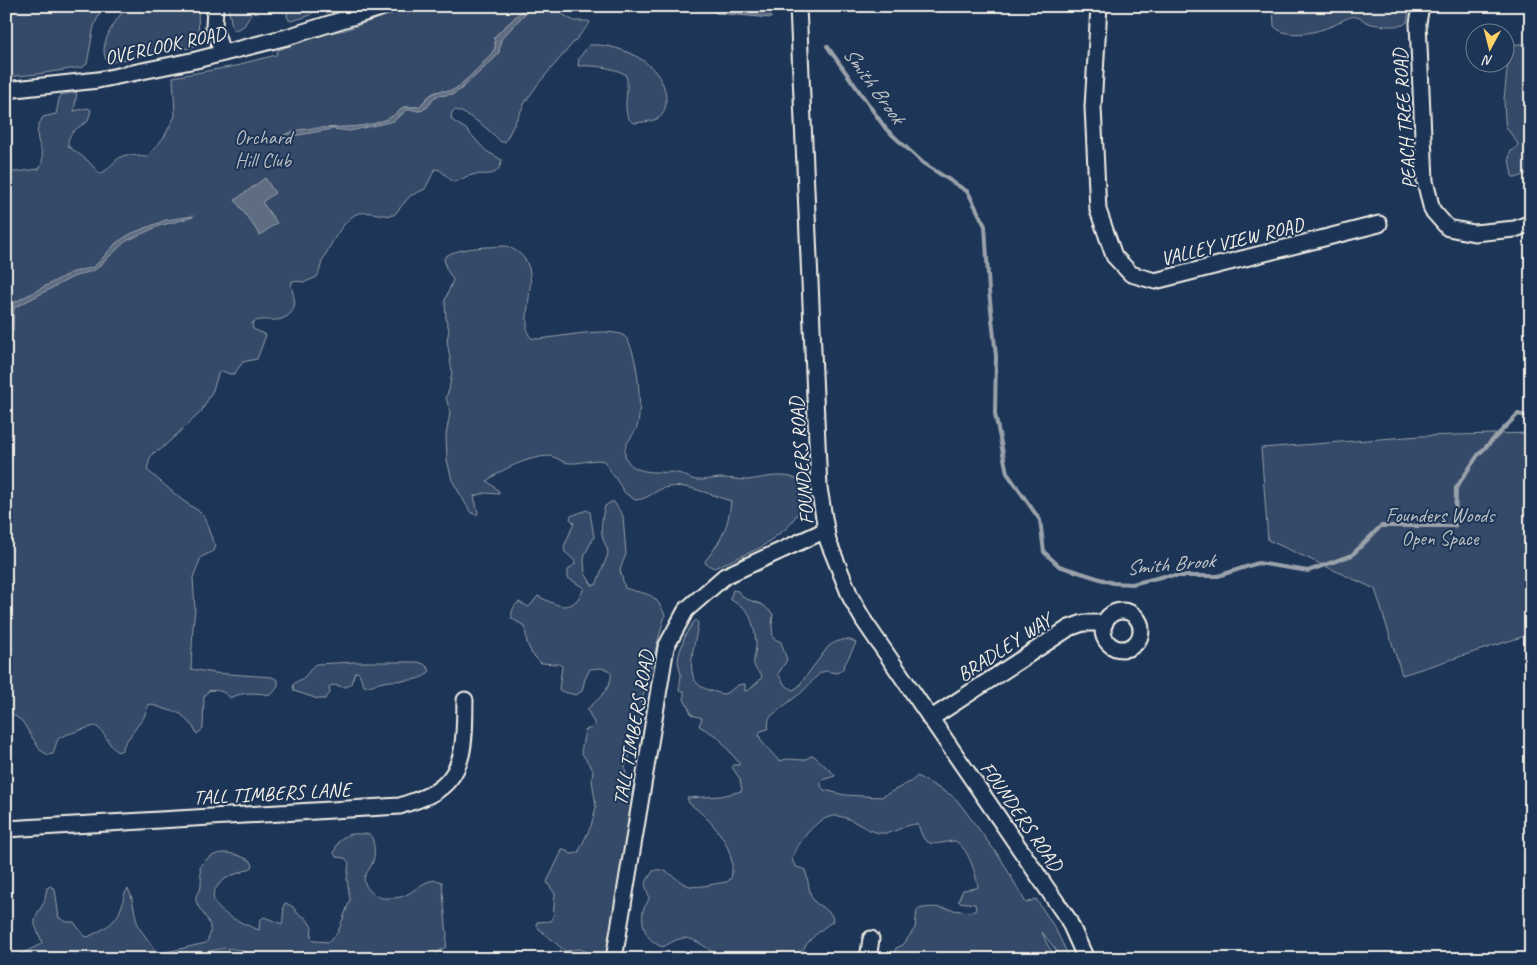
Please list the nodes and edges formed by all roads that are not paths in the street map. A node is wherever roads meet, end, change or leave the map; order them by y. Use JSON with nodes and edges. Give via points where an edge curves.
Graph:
{"nodes":[{"id":1,"x":215,"y":6,"type":"edge"},
{"id":2,"x":387,"y":6,"type":"edge"},
{"id":3,"x":798,"y":6,"type":"edge"},
{"id":4,"x":1099,"y":6,"type":"edge"},
{"id":5,"x":1421,"y":6,"type":"edge"},
{"id":6,"x":222,"y":54,"type":"junction"},
{"id":7,"x":6,"y":90,"type":"edge"},
{"id":8,"x":1531,"y":223,"type":"edge"},
{"id":9,"x":1379,"y":224,"type":"dead end"},
{"id":10,"x":826,"y":530,"type":"junction"},
{"id":11,"x":1104,"y":623,"type":"dead end"},
{"id":12,"x":465,"y":700,"type":"dead end"},
{"id":13,"x":930,"y":719,"type":"junction"},
{"id":14,"x":6,"y":829,"type":"edge"},
{"id":15,"x":871,"y":939,"type":"dead end"},
{"id":16,"x":614,"y":959,"type":"edge"},
{"id":17,"x":868,"y":959,"type":"edge"},
{"id":18,"x":1086,"y":959,"type":"edge"}],
"edges":[{"from":1,"to":6,"type":"street","via":[[214,27]]},
{"from":2,"to":6,"type":"street","name":"OVERLOOK ROAD"},
{"from":3,"to":10,"type":"street","name":"FOUNDERS ROAD","via":[[819,488]]},
{"from":4,"to":9,"type":"street","name":"VALLEY VIEW ROAD","via":[[1093,107],[1098,210],[1114,256],[1131,274],[1155,281]]},
{"from":5,"to":8,"type":"street","name":"PEACH TREE ROAD","via":[[1418,23],[1425,181],[1432,210],[1448,228],[1474,233],[1515,229]]},
{"from":6,"to":7,"type":"street","name":"OVERLOOK ROAD","via":[[98,80]]},
{"from":10,"to":13,"type":"street","name":"FOUNDERS ROAD","via":[[851,598]]},
{"from":10,"to":16,"type":"street","name":"TALL TIMBERS ROAD","via":[[726,576],[686,610],[666,647]]},
{"from":11,"to":13,"type":"street","name":"BRADLEY WAY","via":[[1083,623],[1069,628]]},
{"from":12,"to":14,"type":"street","name":"TALL TIMBERS LANE","via":[[464,749],[454,774],[433,793],[400,806]]},
{"from":13,"to":18,"type":"street","name":"FOUNDERS ROAD","via":[[1063,912]]},
{"from":15,"to":17,"type":"street"}]}
